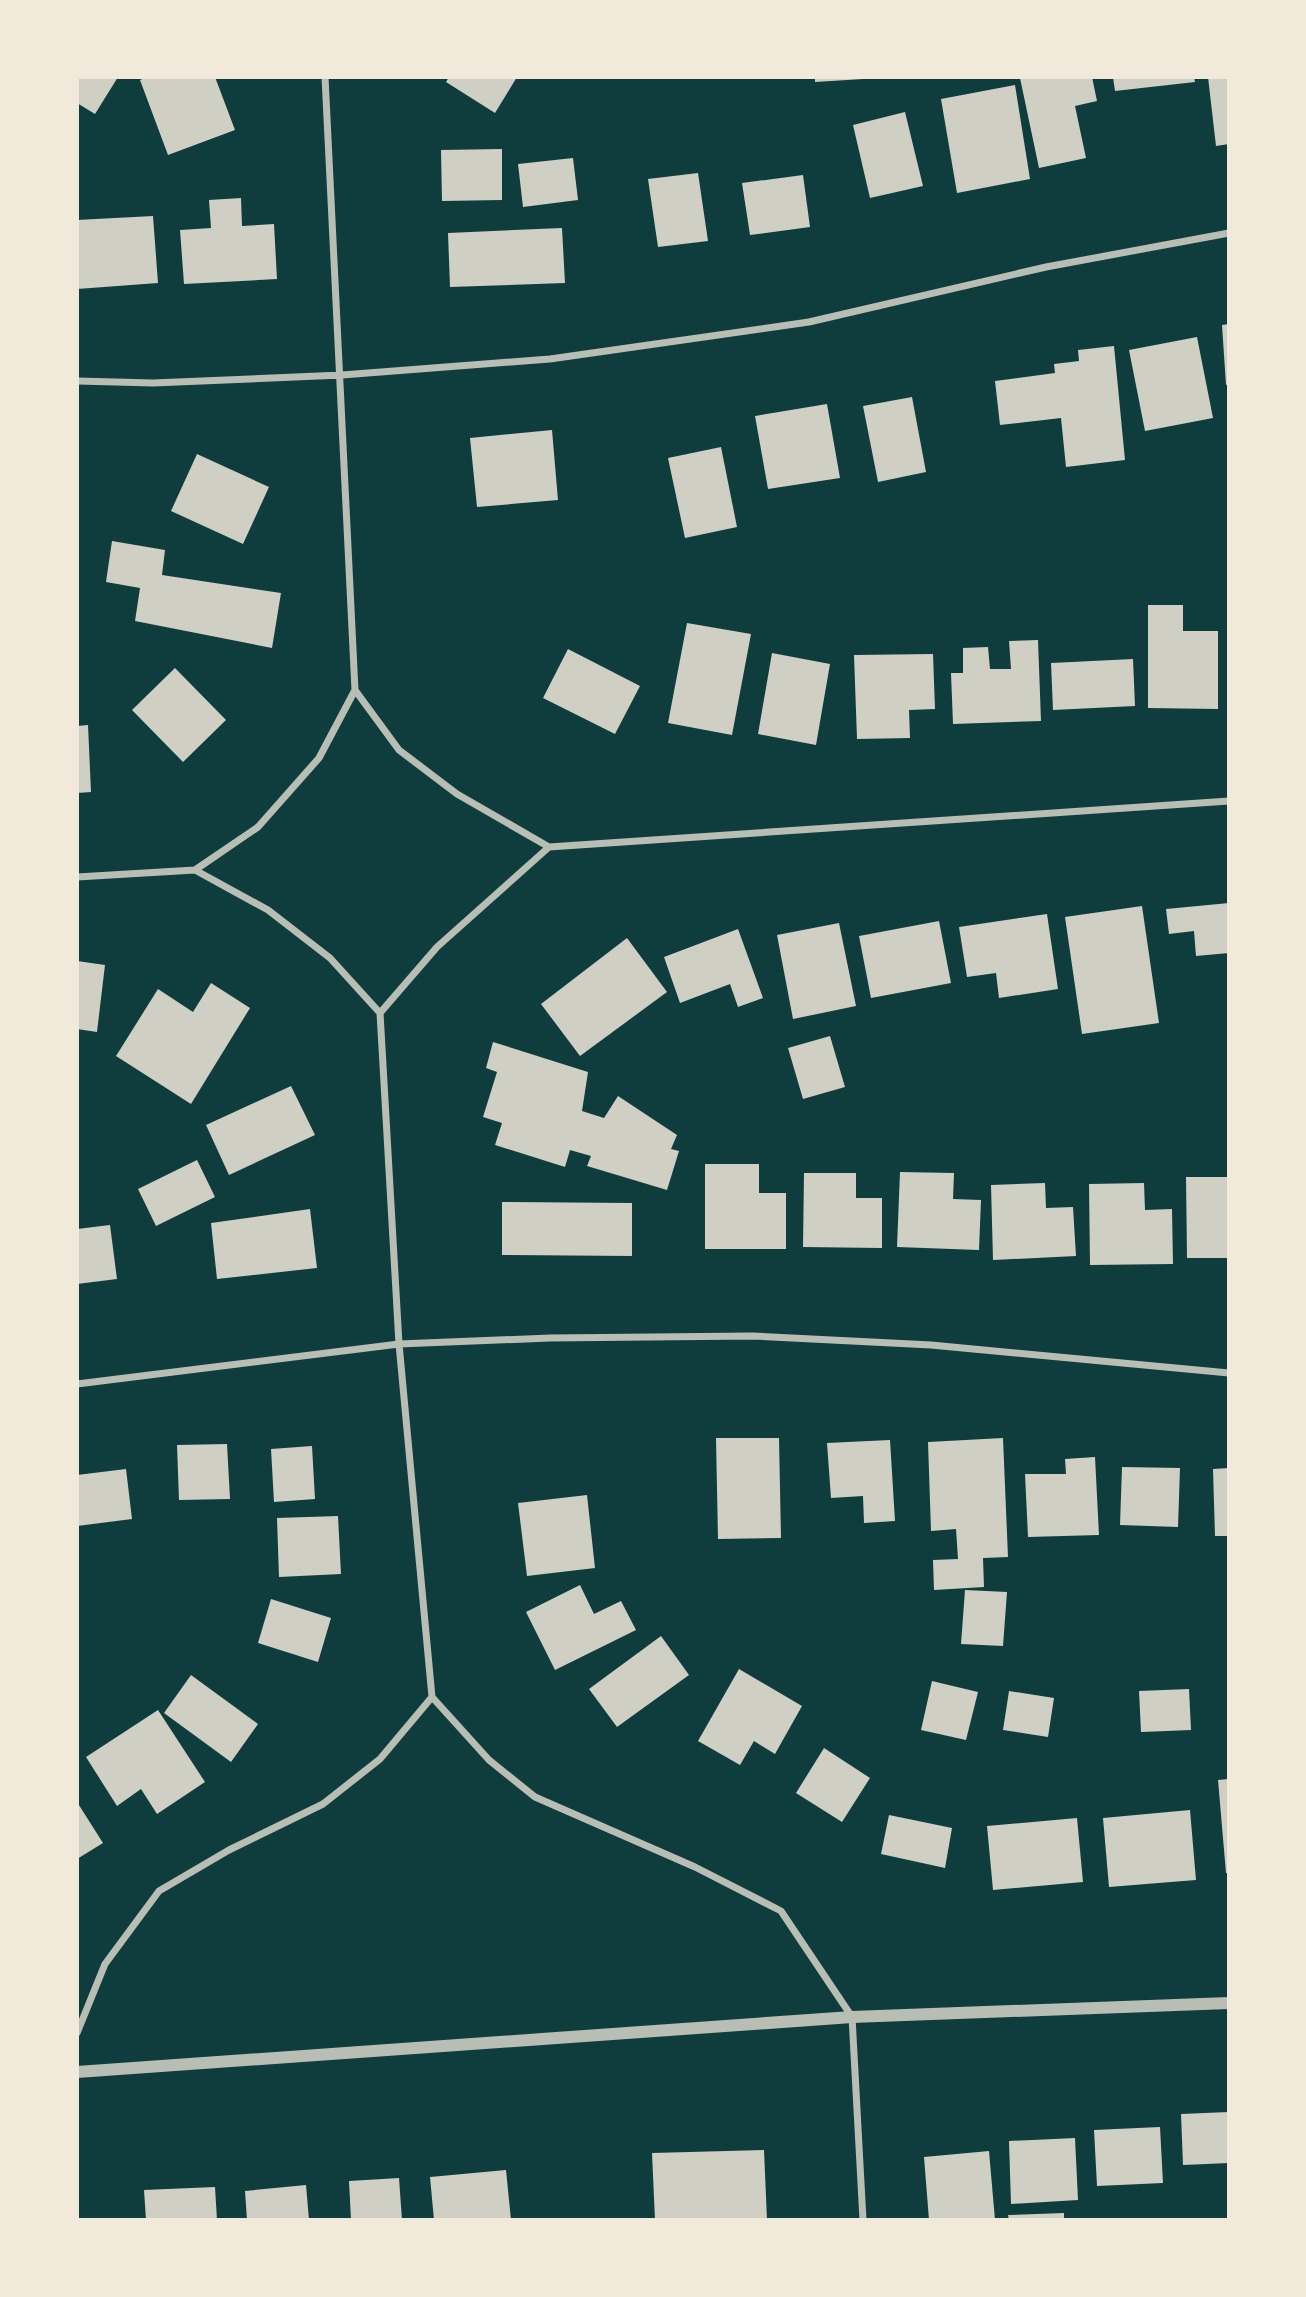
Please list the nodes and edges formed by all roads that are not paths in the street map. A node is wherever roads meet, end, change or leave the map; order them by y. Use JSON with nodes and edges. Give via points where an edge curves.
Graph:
{"nodes":[{"id":1,"x":325,"y":77,"type":"edge"},
{"id":2,"x":1229,"y":233,"type":"edge"},
{"id":3,"x":342,"y":375,"type":"junction"},
{"id":4,"x":77,"y":381,"type":"edge"},
{"id":5,"x":355,"y":690,"type":"junction"},
{"id":6,"x":1229,"y":801,"type":"edge"},
{"id":7,"x":549,"y":846,"type":"junction"},
{"id":8,"x":195,"y":870,"type":"junction"},
{"id":9,"x":77,"y":877,"type":"edge"},
{"id":10,"x":380,"y":1013,"type":"junction"},
{"id":11,"x":399,"y":1344,"type":"junction"},
{"id":12,"x":1229,"y":1373,"type":"edge"},
{"id":13,"x":77,"y":1384,"type":"edge"},
{"id":14,"x":432,"y":1696,"type":"junction"},
{"id":15,"x":1229,"y":2003,"type":"edge"},
{"id":16,"x":852,"y":2017,"type":"junction"},
{"id":17,"x":77,"y":2033,"type":"edge"},
{"id":18,"x":77,"y":2072,"type":"edge"},
{"id":19,"x":863,"y":2220,"type":"edge"}],
"edges":[{"from":1,"to":3,"type":"street"},
{"from":2,"to":3,"type":"street","via":[[1046,267],[809,322],[550,359]]},
{"from":3,"to":4,"type":"street","via":[[153,383]]},
{"from":3,"to":5,"type":"street"},
{"from":5,"to":7,"type":"street","via":[[399,750],[457,794]]},
{"from":5,"to":8,"type":"street","via":[[319,758],[258,827]]},
{"from":6,"to":7,"type":"street"},
{"from":7,"to":10,"type":"street","via":[[437,947]]},
{"from":8,"to":9,"type":"street"},
{"from":8,"to":10,"type":"street","via":[[268,910],[330,958]]},
{"from":10,"to":11,"type":"street"},
{"from":11,"to":12,"type":"street","via":[[752,1336],[930,1345]]},
{"from":11,"to":13,"type":"street"},
{"from":11,"to":14,"type":"street"},
{"from":14,"to":16,"type":"street","via":[[489,1759],[535,1797],[695,1867],[781,1911]]},
{"from":14,"to":17,"type":"street","via":[[380,1759],[323,1804],[159,1891],[106,1964]]},
{"from":15,"to":16,"type":"street"},
{"from":16,"to":18,"type":"street"},
{"from":16,"to":19,"type":"street"}]}
